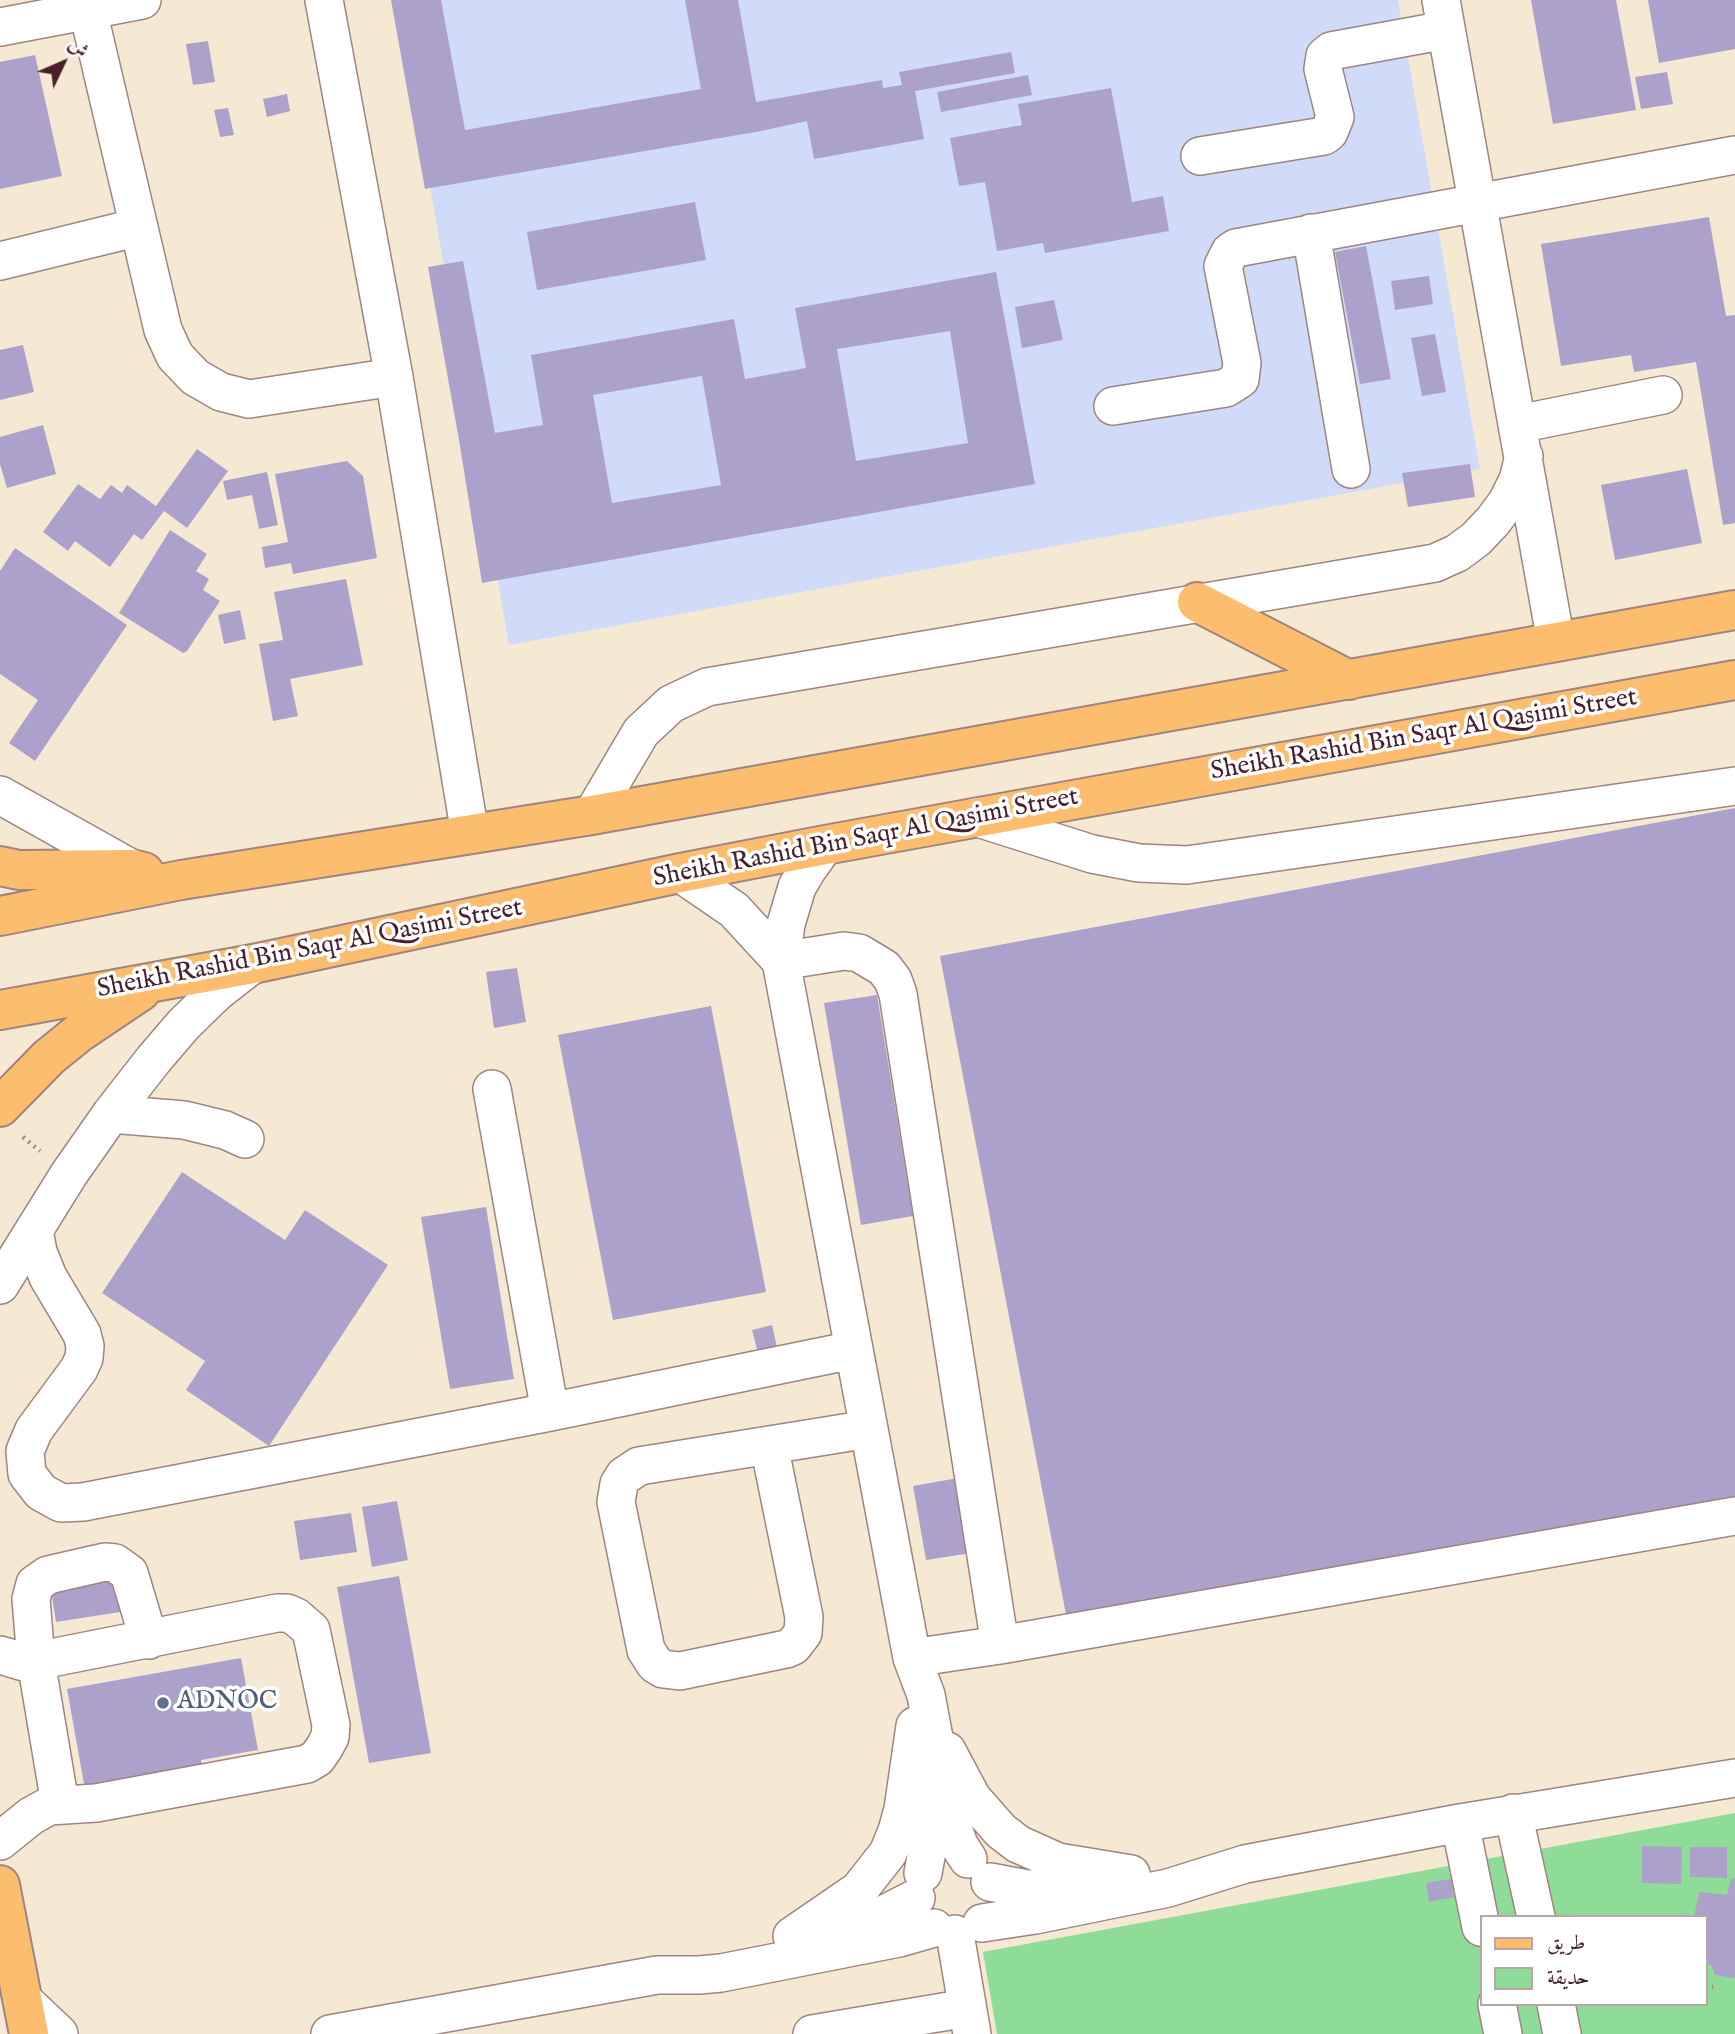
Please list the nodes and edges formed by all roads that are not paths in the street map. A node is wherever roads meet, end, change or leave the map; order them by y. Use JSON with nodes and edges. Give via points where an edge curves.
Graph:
{"nodes":[{"id":1,"x":142,"y":0,"type":"edge"},
{"id":2,"x":324,"y":0,"type":"edge"},
{"id":3,"x":88,"y":11,"type":"junction"},
{"id":4,"x":1444,"y":15,"type":"edge"},
{"id":5,"x":0,"y":27,"type":"edge"},
{"id":6,"x":1735,"y":155,"type":"edge"},
{"id":7,"x":1200,"y":156,"type":"dead end"},
{"id":8,"x":1478,"y":202,"type":"junction"},
{"id":9,"x":139,"y":227,"type":"junction"},
{"id":10,"x":1311,"y":233,"type":"junction"},
{"id":11,"x":0,"y":261,"type":"edge"},
{"id":12,"x":394,"y":377,"type":"junction"},
{"id":13,"x":1663,"y":396,"type":"dead end"},
{"id":14,"x":1113,"y":407,"type":"dead end"},
{"id":15,"x":1521,"y":440,"type":"junction"},
{"id":16,"x":1351,"y":469,"type":"dead end"},
{"id":17,"x":1197,"y":602,"type":"junction"},
{"id":18,"x":1735,"y":610,"type":"edge"},
{"id":19,"x":1556,"y":642,"type":"junction"},
{"id":20,"x":1349,"y":680,"type":"junction"},
{"id":21,"x":1735,"y":680,"type":"edge"},
{"id":22,"x":1735,"y":786,"type":"edge"},
{"id":23,"x":0,"y":795,"type":"edge"},
{"id":24,"x":592,"y":815,"type":"junction"},
{"id":25,"x":975,"y":817,"type":"junction"},
{"id":26,"x":470,"y":834,"type":"junction"},
{"id":27,"x":825,"y":845,"type":"junction"},
{"id":28,"x":0,"y":866,"type":"edge"},
{"id":29,"x":132,"y":869,"type":"junction"},
{"id":30,"x":680,"y":873,"type":"junction"},
{"id":31,"x":181,"y":880,"type":"junction"},
{"id":32,"x":0,"y":916,"type":"edge"},
{"id":33,"x":781,"y":961,"type":"junction"},
{"id":34,"x":253,"y":964,"type":"junction"},
{"id":35,"x":153,"y":983,"type":"junction"},
{"id":36,"x":0,"y":1010,"type":"edge"},
{"id":37,"x":492,"y":1089,"type":"dead end"},
{"id":38,"x":111,"y":1114,"type":"junction"},
{"id":39,"x":10,"y":1121,"type":"edge"},
{"id":40,"x":245,"y":1139,"type":"dead end"},
{"id":41,"x":34,"y":1230,"type":"junction"},
{"id":42,"x":0,"y":1285,"type":"edge"},
{"id":43,"x":853,"y":1350,"type":"junction"},
{"id":44,"x":551,"y":1412,"type":"junction"},
{"id":45,"x":869,"y":1429,"type":"junction"},
{"id":46,"x":769,"y":1445,"type":"junction"},
{"id":47,"x":1735,"y":1516,"type":"edge"},
{"id":48,"x":149,"y":1640,"type":"junction"},
{"id":49,"x":1000,"y":1645,"type":"junction"},
{"id":50,"x":0,"y":1655,"type":"edge"},
{"id":51,"x":912,"y":1658,"type":"junction"},
{"id":52,"x":36,"y":1661,"type":"junction"},
{"id":53,"x":923,"y":1724,"type":"junction"},
{"id":54,"x":1735,"y":1778,"type":"edge"},
{"id":55,"x":60,"y":1804,"type":"junction"},
{"id":56,"x":1513,"y":1813,"type":"junction"},
{"id":57,"x":1460,"y":1823,"type":"junction"},
{"id":58,"x":0,"y":1841,"type":"edge"},
{"id":59,"x":1245,"y":1864,"type":"junction"},
{"id":60,"x":979,"y":1870,"type":"junction"},
{"id":61,"x":1131,"y":1874,"type":"junction"},
{"id":62,"x":0,"y":1885,"type":"edge"},
{"id":63,"x":942,"y":1911,"type":"junction"},
{"id":64,"x":1536,"y":1915,"type":"edge"},
{"id":65,"x":1480,"y":1922,"type":"edge"},
{"id":66,"x":792,"y":1936,"type":"junction"},
{"id":67,"x":657,"y":1975,"type":"junction"},
{"id":68,"x":1497,"y":2006,"type":"edge"},
{"id":69,"x":1556,"y":2006,"type":"edge"},
{"id":70,"x":26,"y":2016,"type":"edge"},
{"id":71,"x":970,"y":2021,"type":"edge"},
{"id":72,"x":391,"y":2029,"type":"edge"},
{"id":73,"x":59,"y":2034,"type":"edge"},
{"id":74,"x":330,"y":2034,"type":"edge"},
{"id":75,"x":812,"y":2034,"type":"edge"},
{"id":76,"x":1503,"y":2034,"type":"edge"},
{"id":77,"x":1562,"y":2034,"type":"edge"}],
"edges":[{"from":1,"to":3,"type":"street"},
{"from":2,"to":12,"type":"street"},
{"from":3,"to":5,"type":"street"},
{"from":3,"to":9,"type":"street"},
{"from":4,"to":7,"type":"street","via":[[1325,56],[1322,69],[1335,117],[1324,136]]},
{"from":4,"to":8,"type":"street"},
{"from":6,"to":8,"type":"street"},
{"from":8,"to":10,"type":"street"},
{"from":8,"to":15,"type":"street"},
{"from":9,"to":11,"type":"street"},
{"from":9,"to":12,"type":"street","via":[[163,330],[176,356],[195,377],[212,387],[249,398]]},
{"from":10,"to":14,"type":"street","via":[[1243,246],[1225,259],[1223,274],[1242,371],[1234,385]]},
{"from":10,"to":16,"type":"street"},
{"from":12,"to":26,"type":"street"},
{"from":13,"to":15,"type":"street"},
{"from":15,"to":17,"type":"street","via":[[1518,480],[1507,502],[1493,522],[1457,553],[1435,563]]},
{"from":15,"to":19,"type":"street"},
{"from":17,"to":20,"type":"main road"},
{"from":17,"to":24,"type":"street","via":[[707,687],[671,704],[641,732]]},
{"from":18,"to":19,"type":"main road"},
{"from":19,"to":20,"type":"main road"},
{"from":20,"to":24,"type":"main road"},
{"from":21,"to":25,"type":"main road","name":"Sheikh Rashid Bin Saqr Al Qasimi Street"},
{"from":22,"to":25,"type":"street","via":[[1187,865],[1139,863],[1092,854]]},
{"from":23,"to":29,"type":"street"},
{"from":24,"to":26,"type":"main road"},
{"from":25,"to":27,"type":"main road","name":"Sheikh Rashid Bin Saqr Al Qasimi Street"},
{"from":26,"to":31,"type":"main road"},
{"from":27,"to":30,"type":"main road","name":"Sheikh Rashid Bin Saqr Al Qasimi Street"},
{"from":27,"to":33,"type":"street","via":[[790,905]]},
{"from":28,"to":29,"type":"main road","via":[[19,870]]},
{"from":29,"to":31,"type":"main road"},
{"from":30,"to":33,"type":"street","via":[[734,911]]},
{"from":30,"to":34,"type":"main road","name":"Sheikh Rashid Bin Saqr Al Qasimi Street"},
{"from":31,"to":32,"type":"main road"},
{"from":33,"to":43,"type":"street"},
{"from":33,"to":49,"type":"street","via":[[844,951],[859,953],[884,968],[898,994]]},
{"from":34,"to":35,"type":"main road","name":"Sheikh Rashid Bin Saqr Al Qasimi Street"},
{"from":34,"to":38,"type":"street","via":[[184,1024]]},
{"from":35,"to":36,"type":"main road","name":"Sheikh Rashid Bin Saqr Al Qasimi Street"},
{"from":35,"to":39,"type":"main road","via":[[49,1057]]},
{"from":37,"to":44,"type":"street"},
{"from":38,"to":40,"type":"street","via":[[184,1120]]},
{"from":38,"to":41,"type":"street"},
{"from":41,"to":42,"type":"street"},
{"from":41,"to":44,"type":"street","via":[[48,1277],[85,1346],[79,1369],[34,1430],[25,1451],[27,1474],[41,1492],[61,1503]]},
{"from":43,"to":44,"type":"street"},
{"from":43,"to":45,"type":"street"},
{"from":45,"to":46,"type":"street"},
{"from":45,"to":51,"type":"street"},
{"from":46,"to":46,"type":"street","via":[[639,1466],[619,1484],[616,1502],[646,1650],[663,1669],[680,1671],[786,1649],[803,1633],[804,1617]]},
{"from":47,"to":49,"type":"street"},
{"from":48,"to":52,"type":"street"},
{"from":48,"to":52,"type":"street","via":[[129,1573],[105,1562],[48,1575],[35,1584],[31,1599]]},
{"from":48,"to":55,"type":"street","via":[[277,1613],[296,1617],[311,1630],[314,1640],[330,1737],[317,1758],[295,1768],[96,1803]]},
{"from":49,"to":51,"type":"street"},
{"from":50,"to":52,"type":"street"},
{"from":51,"to":53,"type":"street","via":[[921,1678]]},
{"from":52,"to":55,"type":"street"},
{"from":53,"to":60,"type":"street","via":[[956,1837]]},
{"from":53,"to":61,"type":"street","via":[[972,1798],[1018,1844],[1058,1862]]},
{"from":53,"to":63,"type":"street","via":[[930,1835]]},
{"from":53,"to":66,"type":"street","via":[[888,1853],[859,1890]]},
{"from":54,"to":56,"type":"street"},
{"from":55,"to":58,"type":"street","via":[[39,1810]]},
{"from":56,"to":57,"type":"street"},
{"from":56,"to":64,"type":"street"},
{"from":57,"to":59,"type":"street"},
{"from":57,"to":65,"type":"street"},
{"from":59,"to":61,"type":"street","via":[[1191,1864]]},
{"from":59,"to":63,"type":"street","via":[[1168,1888],[1035,1915]]},
{"from":60,"to":61,"type":"street","via":[[1027,1889],[1061,1888]]},
{"from":60,"to":63,"type":"street","via":[[992,1903]]},
{"from":60,"to":63,"type":"street","via":[[956,1857],[932,1864]]},
{"from":62,"to":70,"type":"main road"},
{"from":63,"to":66,"type":"street","via":[[879,1917]]},
{"from":63,"to":67,"type":"street","via":[[880,1942],[721,1973]]},
{"from":63,"to":71,"type":"street"},
{"from":66,"to":67,"type":"street","via":[[699,1952]]},
{"from":67,"to":72,"type":"street"},
{"from":68,"to":76,"type":"street"},
{"from":69,"to":77,"type":"street"},
{"from":70,"to":73,"type":"street"},
{"from":71,"to":75,"type":"street"},
{"from":72,"to":74,"type":"street"}]}
